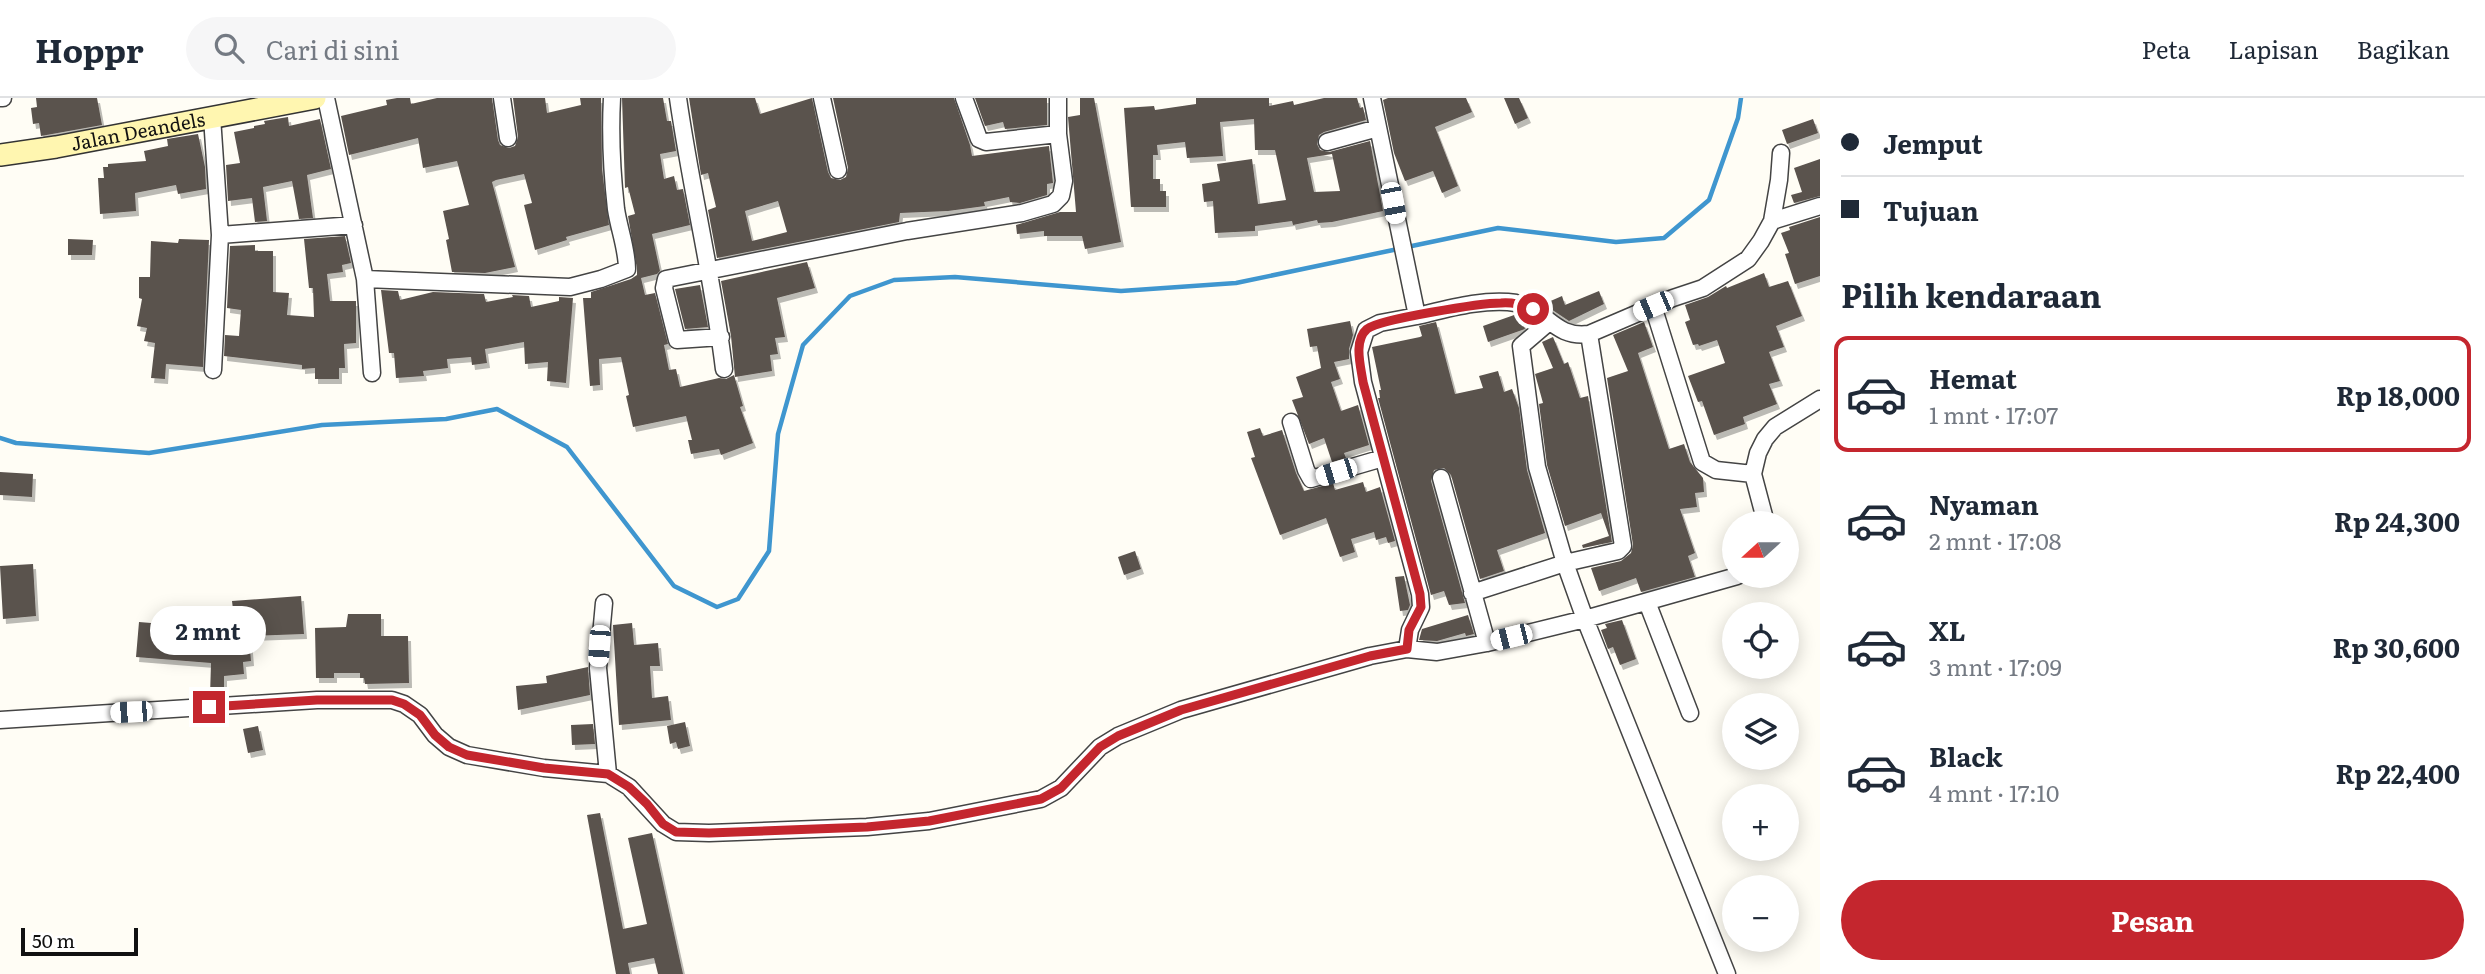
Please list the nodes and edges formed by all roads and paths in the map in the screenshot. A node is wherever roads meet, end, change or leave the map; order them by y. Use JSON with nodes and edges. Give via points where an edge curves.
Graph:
{"nodes":[{"id":1,"x":315,"y":98,"type":"edge"},
{"id":2,"x":326,"y":98,"type":"edge"},
{"id":3,"x":502,"y":98,"type":"edge"},
{"id":4,"x":612,"y":98,"type":"edge"},
{"id":5,"x":678,"y":98,"type":"edge"},
{"id":6,"x":822,"y":98,"type":"edge"},
{"id":7,"x":964,"y":98,"type":"edge"},
{"id":8,"x":1058,"y":98,"type":"edge"},
{"id":9,"x":1372,"y":98,"type":"edge"},
{"id":10,"x":212,"y":117,"type":"junction"},
{"id":11,"x":1378,"y":128,"type":"junction"},
{"id":12,"x":1058,"y":134,"type":"junction"},
{"id":13,"x":508,"y":138,"type":"dead end"},
{"id":14,"x":1327,"y":142,"type":"dead end"},
{"id":15,"x":1781,"y":153,"type":"dead end"},
{"id":16,"x":0,"y":155,"type":"edge"},
{"id":17,"x":838,"y":170,"type":"dead end"},
{"id":18,"x":1820,"y":206,"type":"edge"},
{"id":19,"x":1772,"y":220,"type":"junction"},
{"id":20,"x":354,"y":225,"type":"junction"},
{"id":21,"x":220,"y":235,"type":"junction"},
{"id":22,"x":710,"y":271,"type":"junction"},
{"id":23,"x":365,"y":279,"type":"junction"},
{"id":24,"x":1653,"y":306,"type":"junction"},
{"id":25,"x":1418,"y":317,"type":"junction"},
{"id":26,"x":1549,"y":322,"type":"junction"},
{"id":27,"x":1589,"y":334,"type":"junction"},
{"id":28,"x":721,"y":337,"type":"junction"},
{"id":29,"x":724,"y":369,"type":"dead end"},
{"id":30,"x":213,"y":370,"type":"dead end"},
{"id":31,"x":372,"y":373,"type":"dead end"},
{"id":32,"x":1820,"y":399,"type":"edge"},
{"id":33,"x":1291,"y":422,"type":"dead end"},
{"id":34,"x":1383,"y":458,"type":"junction"},
{"id":35,"x":1754,"y":474,"type":"junction"},
{"id":36,"x":1440,"y":478,"type":"dead end"},
{"id":37,"x":1763,"y":511,"type":"edge"},
{"id":38,"x":1565,"y":563,"type":"junction"},
{"id":39,"x":1722,"y":580,"type":"edge"},
{"id":40,"x":1472,"y":593,"type":"junction"},
{"id":41,"x":1647,"y":602,"type":"junction"},
{"id":42,"x":604,"y":603,"type":"dead end"},
{"id":43,"x":1585,"y":619,"type":"junction"},
{"id":44,"x":1487,"y":643,"type":"junction"},
{"id":45,"x":1407,"y":649,"type":"junction"},
{"id":46,"x":1690,"y":713,"type":"dead end"},
{"id":47,"x":0,"y":720,"type":"edge"},
{"id":48,"x":608,"y":774,"type":"junction"},
{"id":49,"x":1727,"y":974,"type":"edge"}],
"edges":[{"from":1,"to":10,"type":"street","name":"Jalan Deandels"},
{"from":2,"to":20,"type":"street"},
{"from":3,"to":13,"type":"street"},
{"from":4,"to":23,"type":"street","via":[[616,202],[626,269],[570,287]]},
{"from":5,"to":22,"type":"street"},
{"from":6,"to":17,"type":"street"},
{"from":7,"to":12,"type":"street","via":[[979,139]]},
{"from":8,"to":12,"type":"street"},
{"from":9,"to":11,"type":"street"},
{"from":10,"to":16,"type":"street","name":"Jalan Deandels"},
{"from":10,"to":21,"type":"street"},
{"from":11,"to":14,"type":"street"},
{"from":11,"to":25,"type":"street"},
{"from":12,"to":22,"type":"street","via":[[1064,181],[1061,197],[1053,204]]},
{"from":15,"to":19,"type":"street"},
{"from":18,"to":19,"type":"street"},
{"from":19,"to":24,"type":"street","via":[[1748,258],[1703,288]]},
{"from":20,"to":21,"type":"street"},
{"from":20,"to":23,"type":"street"},
{"from":21,"to":30,"type":"street"},
{"from":22,"to":28,"type":"street"},
{"from":22,"to":28,"type":"street","via":[[671,277],[664,288],[677,340]]},
{"from":23,"to":31,"type":"street"},
{"from":24,"to":27,"type":"street"},
{"from":24,"to":35,"type":"street","via":[[1702,462],[1716,470]]},
{"from":25,"to":26,"type":"street","via":[[1486,303],[1516,303]]},
{"from":25,"to":34,"type":"street","via":[[1380,323],[1366,330],[1362,339],[1363,382]]},
{"from":26,"to":27,"type":"street","via":[[1569,334]]},
{"from":26,"to":38,"type":"street","via":[[1521,349],[1537,467]]},
{"from":27,"to":38,"type":"street","via":[[1623,547]]},
{"from":28,"to":29,"type":"street"},
{"from":32,"to":35,"type":"street","via":[[1775,427],[1758,453]]},
{"from":33,"to":34,"type":"street","via":[[1311,479]]},
{"from":34,"to":45,"type":"street","via":[[1420,594],[1421,607],[1409,630]]},
{"from":35,"to":37,"type":"street"},
{"from":36,"to":40,"type":"street"},
{"from":38,"to":40,"type":"street"},
{"from":38,"to":43,"type":"street"},
{"from":39,"to":41,"type":"street"},
{"from":40,"to":44,"type":"street"},
{"from":41,"to":43,"type":"street"},
{"from":41,"to":46,"type":"street"},
{"from":42,"to":48,"type":"street","via":[[598,668]]},
{"from":43,"to":44,"type":"street"},
{"from":43,"to":49,"type":"street"},
{"from":44,"to":45,"type":"street","via":[[1437,652]]},
{"from":45,"to":48,"type":"street","via":[[1181,710],[1100,747],[1061,788],[1041,799],[929,821],[676,832],[629,787]]},
{"from":47,"to":48,"type":"street","via":[[317,700],[392,700],[420,715],[449,747],[467,755]]}]}
